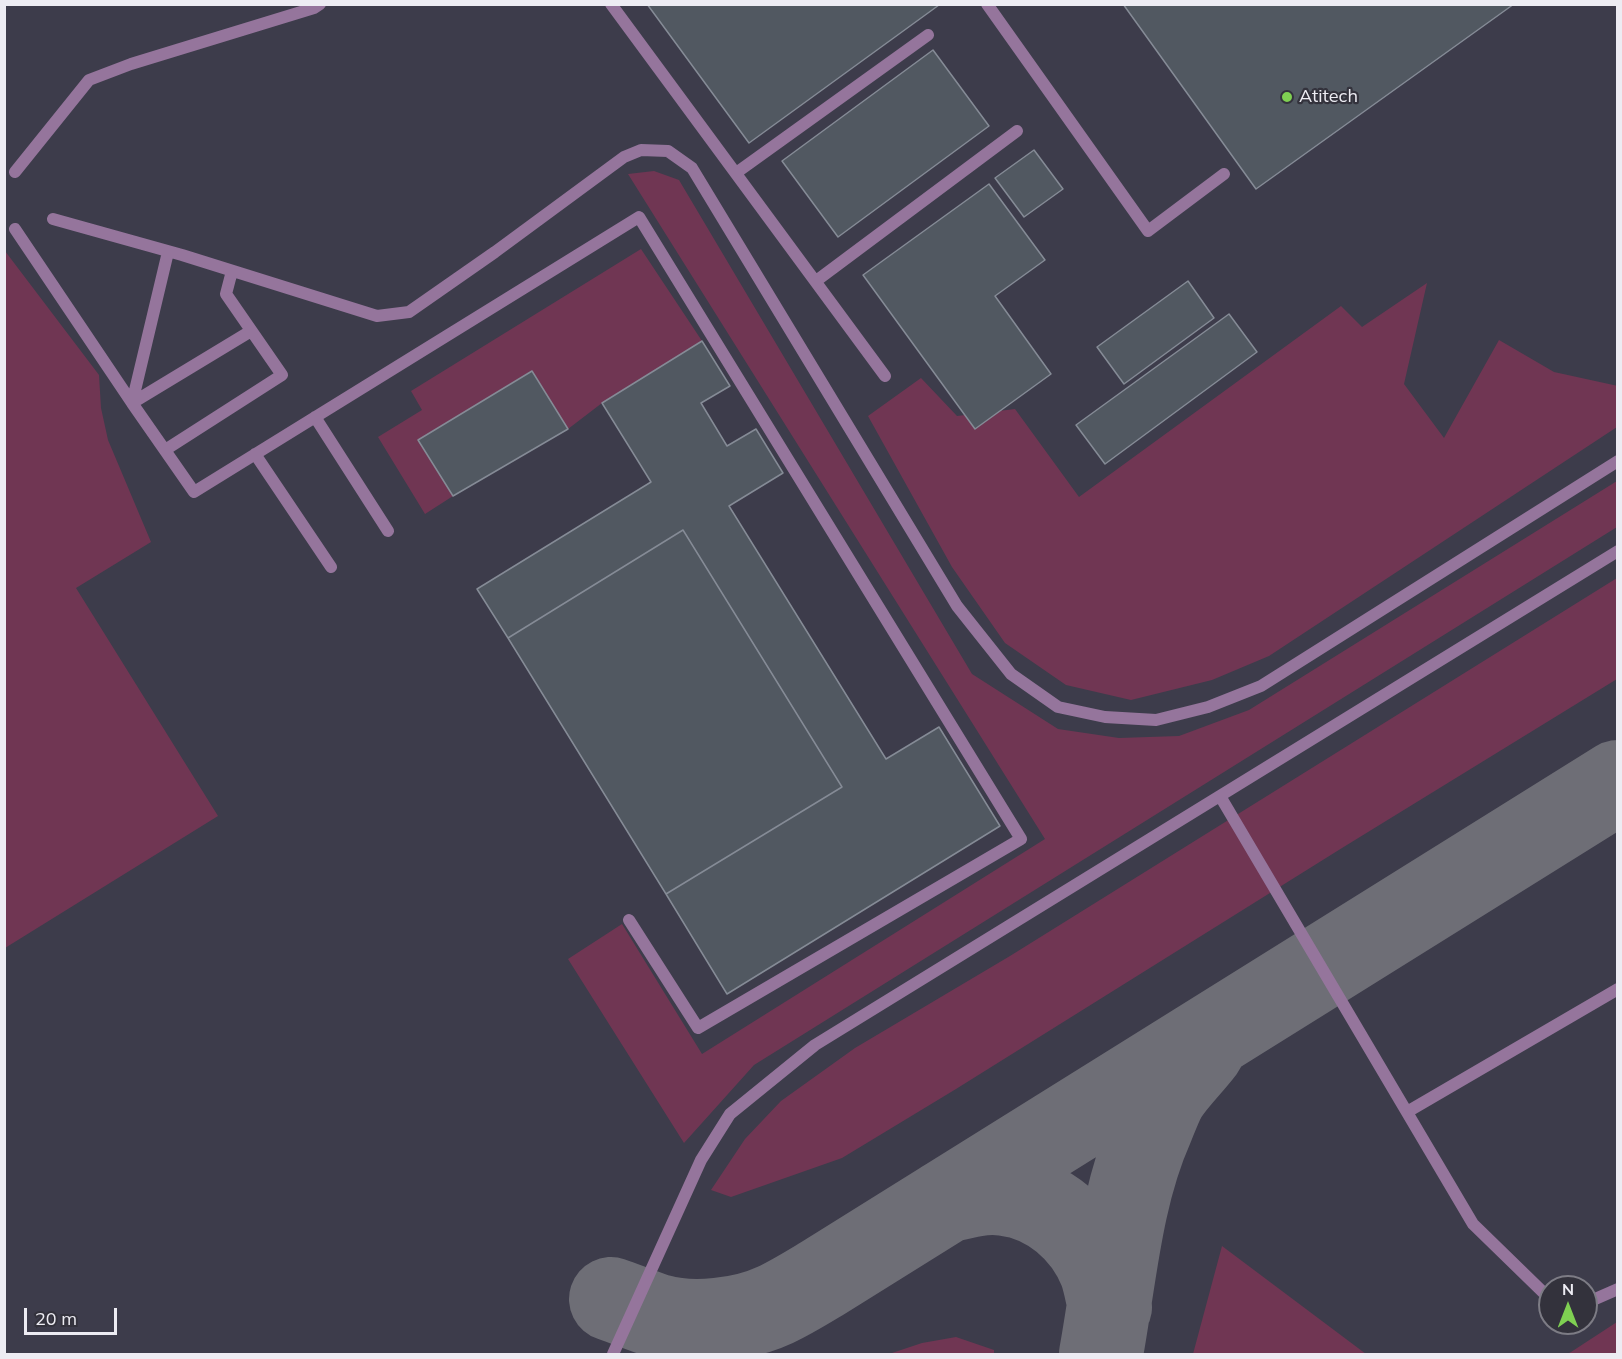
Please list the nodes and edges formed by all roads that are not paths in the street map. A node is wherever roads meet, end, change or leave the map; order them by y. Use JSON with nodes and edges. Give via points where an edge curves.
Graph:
{"nodes":[{"id":1,"x":320,"y":4,"type":"edge"},
{"id":2,"x":611,"y":4,"type":"edge"},
{"id":3,"x":987,"y":4,"type":"edge"},
{"id":4,"x":928,"y":35,"type":"dead end"},
{"id":5,"x":1017,"y":131,"type":"dead end"},
{"id":6,"x":15,"y":172,"type":"dead end"},
{"id":7,"x":736,"y":173,"type":"junction"},
{"id":8,"x":1224,"y":174,"type":"dead end"},
{"id":9,"x":53,"y":219,"type":"dead end"},
{"id":10,"x":15,"y":229,"type":"dead end"},
{"id":11,"x":168,"y":252,"type":"junction"},
{"id":12,"x":232,"y":271,"type":"junction"},
{"id":13,"x":816,"y":281,"type":"junction"},
{"id":14,"x":251,"y":331,"type":"junction"},
{"id":15,"x":885,"y":376,"type":"dead end"},
{"id":16,"x":132,"y":403,"type":"junction"},
{"id":17,"x":315,"y":417,"type":"junction"},
{"id":18,"x":165,"y":450,"type":"junction"},
{"id":19,"x":255,"y":454,"type":"junction"},
{"id":20,"x":1617,"y":461,"type":"edge"},
{"id":21,"x":388,"y":531,"type":"dead end"},
{"id":22,"x":1617,"y":551,"type":"edge"},
{"id":23,"x":331,"y":567,"type":"dead end"},
{"id":24,"x":1220,"y":795,"type":"junction"},
{"id":25,"x":629,"y":920,"type":"dead end"},
{"id":26,"x":1617,"y":989,"type":"edge"},
{"id":27,"x":1407,"y":1112,"type":"junction"},
{"id":28,"x":1538,"y":1287,"type":"edge"},
{"id":29,"x":1617,"y":1289,"type":"edge"},
{"id":30,"x":1598,"y":1298,"type":"edge"},
{"id":31,"x":613,"y":1354,"type":"edge"}],
"edges":[{"from":1,"to":6,"type":"lane","via":[[89,80]]},
{"from":2,"to":7,"type":"lane"},
{"from":3,"to":8,"type":"lane","via":[[1148,231]]},
{"from":4,"to":7,"type":"lane"},
{"from":5,"to":13,"type":"lane"},
{"from":7,"to":13,"type":"lane"},
{"from":9,"to":11,"type":"lane"},
{"from":10,"to":16,"type":"lane"},
{"from":11,"to":12,"type":"lane"},
{"from":11,"to":16,"type":"lane"},
{"from":12,"to":14,"type":"lane","via":[[226,294]]},
{"from":12,"to":20,"type":"lane","via":[[377,316],[409,312],[624,158],[641,150],[668,151],[692,168],[957,606],[1011,674],[1058,707],[1105,717],[1156,720],[1208,707],[1260,686]]},
{"from":13,"to":15,"type":"lane"},
{"from":14,"to":16,"type":"lane"},
{"from":14,"to":18,"type":"lane","via":[[282,375]]},
{"from":16,"to":18,"type":"lane"},
{"from":17,"to":19,"type":"lane"},
{"from":17,"to":21,"type":"lane"},
{"from":17,"to":25,"type":"lane","via":[[639,217],[1021,838],[698,1028]]},
{"from":18,"to":19,"type":"lane","via":[[194,492]]},
{"from":19,"to":23,"type":"lane"},
{"from":22,"to":24,"type":"lane"},
{"from":24,"to":27,"type":"lane"},
{"from":24,"to":31,"type":"lane","via":[[815,1045],[730,1114],[701,1160]]},
{"from":26,"to":27,"type":"lane"},
{"from":27,"to":28,"type":"lane","via":[[1473,1224]]},
{"from":29,"to":30,"type":"lane"}]}
